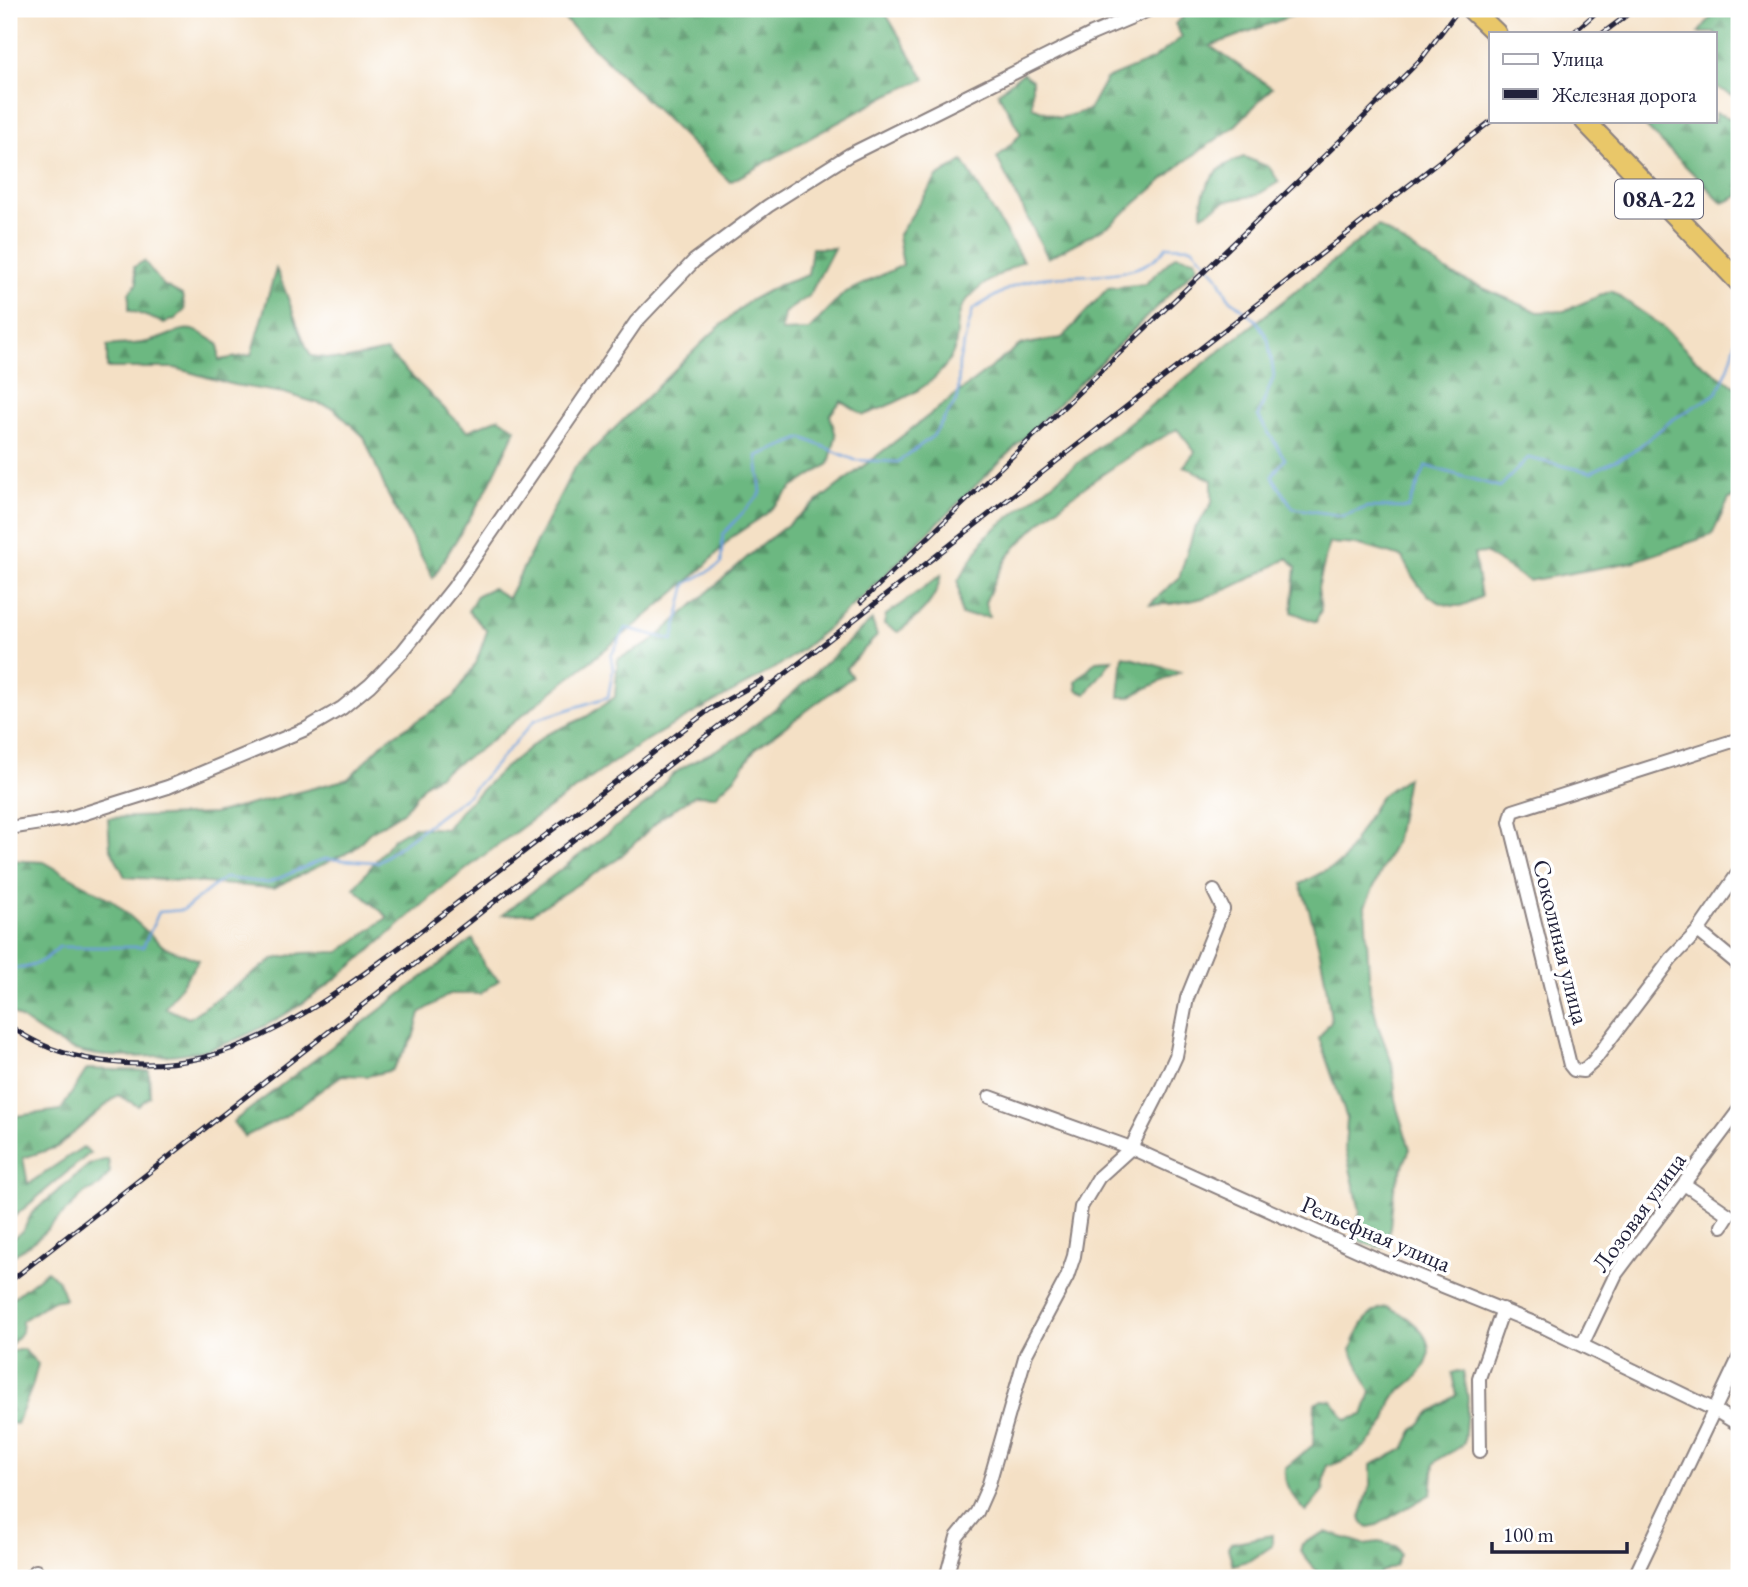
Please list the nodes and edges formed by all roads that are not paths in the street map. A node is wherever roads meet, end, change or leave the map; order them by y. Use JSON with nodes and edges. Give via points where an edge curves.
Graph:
{"nodes":[{"id":1,"x":1151,"y":9,"type":"edge"},
{"id":2,"x":1471,"y":9,"type":"edge"},
{"id":3,"x":1495,"y":32,"type":"edge"},
{"id":4,"x":1591,"y":127,"type":"edge"},
{"id":5,"x":1739,"y":282,"type":"edge"},
{"id":6,"x":1739,"y":739,"type":"edge"},
{"id":7,"x":9,"y":828,"type":"edge"},
{"id":8,"x":1739,"y":872,"type":"edge"},
{"id":9,"x":1214,"y":891,"type":"dead end"},
{"id":10,"x":1698,"y":931,"type":"junction"},
{"id":11,"x":1739,"y":965,"type":"edge"},
{"id":12,"x":990,"y":1097,"type":"dead end"},
{"id":13,"x":1739,"y":1110,"type":"edge"},
{"id":14,"x":1131,"y":1148,"type":"junction"},
{"id":15,"x":1684,"y":1184,"type":"junction"},
{"id":16,"x":1721,"y":1226,"type":"dead end"},
{"id":17,"x":1503,"y":1310,"type":"junction"},
{"id":18,"x":1582,"y":1345,"type":"junction"},
{"id":19,"x":1739,"y":1358,"type":"edge"},
{"id":20,"x":1713,"y":1409,"type":"junction"},
{"id":21,"x":1739,"y":1425,"type":"edge"},
{"id":22,"x":1480,"y":1451,"type":"dead end"},
{"id":23,"x":946,"y":1578,"type":"edge"},
{"id":24,"x":1634,"y":1578,"type":"edge"}],
"edges":[{"from":1,"to":7,"type":"street","via":[[849,155],[768,206],[694,261],[636,322],[454,587],[404,651],[342,708],[306,729],[168,787],[66,819]]},
{"from":2,"to":3,"type":"highway"},
{"from":4,"to":5,"type":"highway","number":"08А-22"},
{"from":6,"to":10,"type":"street","name":"Соколиная улица","via":[[1525,805],[1513,811],[1510,822],[1574,1070],[1584,1070],[1593,1062],[1671,959]]},
{"from":8,"to":10,"type":"street"},
{"from":9,"to":14,"type":"street","via":[[1223,909],[1187,998],[1176,1056]]},
{"from":10,"to":11,"type":"street"},
{"from":12,"to":14,"type":"street","name":"Рельефная улица"},
{"from":13,"to":15,"type":"street","name":"Лозовая улица"},
{"from":14,"to":17,"type":"street","name":"Рельефная улица"},
{"from":14,"to":23,"type":"street","via":[[1099,1177],[1081,1207],[1067,1277],[1026,1354],[988,1487],[977,1512],[957,1537]]},
{"from":15,"to":16,"type":"street","via":[[1729,1215]]},
{"from":15,"to":18,"type":"street","name":"Лозовая улица","via":[[1616,1274]]},
{"from":17,"to":18,"type":"street","name":"Рельефная улица"},
{"from":17,"to":22,"type":"street","via":[[1479,1378]]},
{"from":18,"to":20,"type":"street","name":"Рельефная улица"},
{"from":19,"to":20,"type":"street"},
{"from":20,"to":21,"type":"street","name":"Рельефная улица"},
{"from":20,"to":24,"type":"street"}]}
